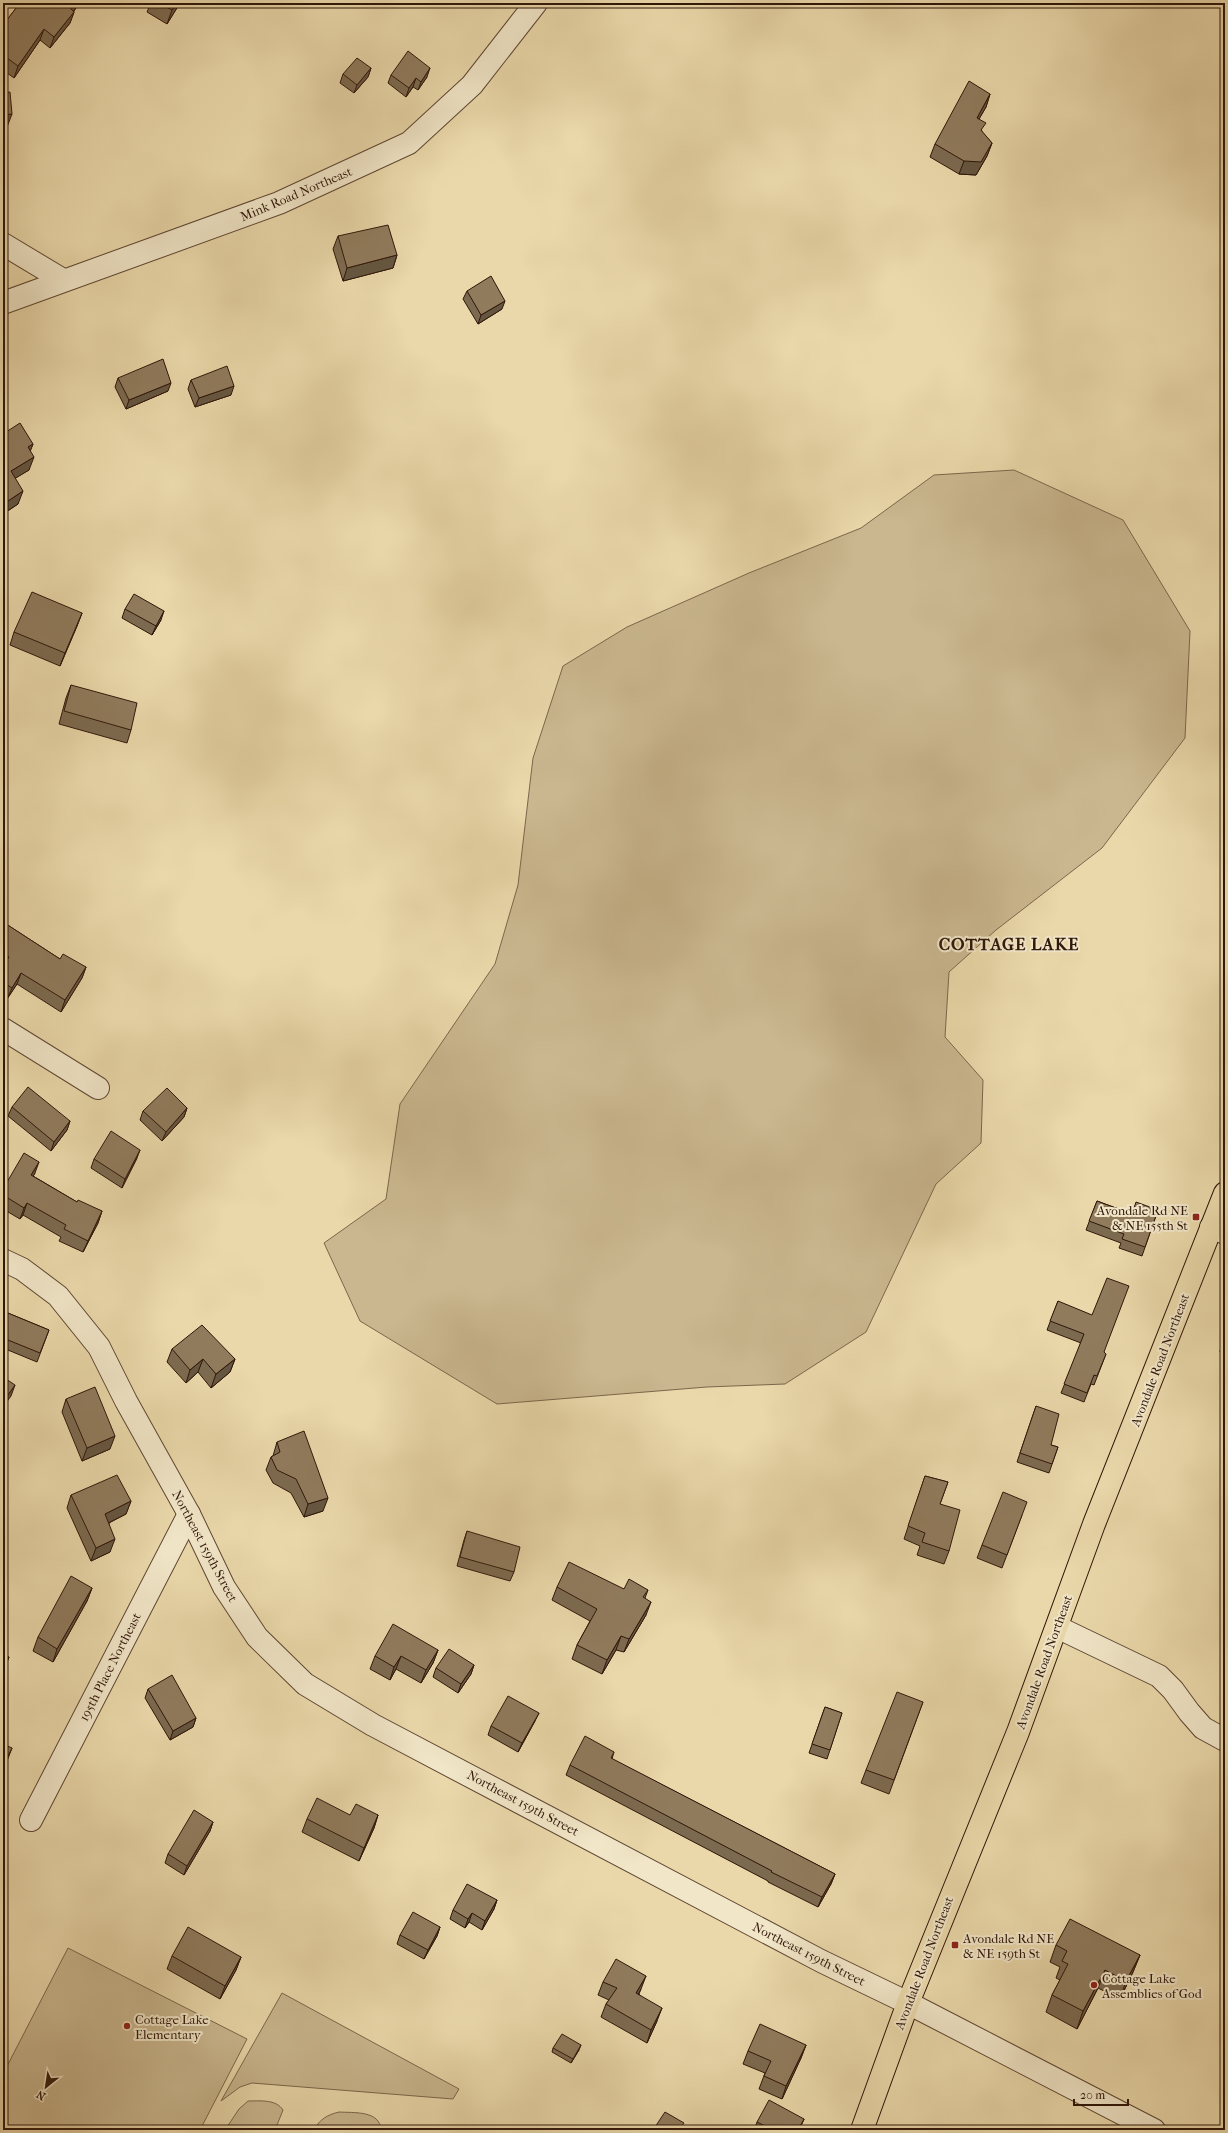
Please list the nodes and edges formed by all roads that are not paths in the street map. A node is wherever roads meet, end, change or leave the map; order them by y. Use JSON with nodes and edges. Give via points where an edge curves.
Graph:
{"nodes":[{"id":1,"x":536,"y":3,"type":"edge"},
{"id":2,"x":3,"y":244,"type":"edge"},
{"id":3,"x":64,"y":280,"type":"junction"},
{"id":4,"x":3,"y":303,"type":"edge"},
{"id":5,"x":3,"y":1029,"type":"edge"},
{"id":6,"x":98,"y":1088,"type":"dead end"},
{"id":7,"x":1225,"y":1194,"type":"edge"},
{"id":8,"x":1218,"y":1230,"type":"edge"},
{"id":9,"x":3,"y":1260,"type":"edge"},
{"id":10,"x":189,"y":1514,"type":"junction"},
{"id":11,"x":1057,"y":1627,"type":"junction"},
{"id":12,"x":1225,"y":1740,"type":"edge"},
{"id":13,"x":31,"y":1820,"type":"dead end"},
{"id":14,"x":908,"y":2003,"type":"junction"},
{"id":15,"x":862,"y":2130,"type":"edge"},
{"id":16,"x":1154,"y":2130,"type":"edge"}],
"edges":[{"from":1,"to":3,"type":"street","name":"Mink Road Northeast","via":[[472,85],[409,143],[279,203]]},
{"from":2,"to":3,"type":"street"},
{"from":3,"to":4,"type":"street","name":"Mink Road Northeast"},
{"from":5,"to":6,"type":"street"},
{"from":7,"to":8,"type":"main road","name":"Avondale Road Northeast"},
{"from":8,"to":11,"type":"main road","name":"Avondale Road Northeast","via":[[1094,1524]]},
{"from":9,"to":10,"type":"street","name":"Northeast 159th Street","via":[[22,1269],[58,1296],[98,1347]]},
{"from":10,"to":13,"type":"street","name":"195th Place Northeast"},
{"from":10,"to":14,"type":"street","name":"Northeast 159th Street","via":[[224,1586],[257,1637],[305,1684],[373,1725],[821,1961]]},
{"from":11,"to":12,"type":"street","via":[[1159,1676],[1203,1728]]},
{"from":11,"to":14,"type":"main road","name":"Avondale Road Northeast","via":[[1012,1746]]},
{"from":14,"to":15,"type":"main road","name":"Avondale Road Northeast"},
{"from":14,"to":16,"type":"street","name":"Northeast 159th Street"}]}
